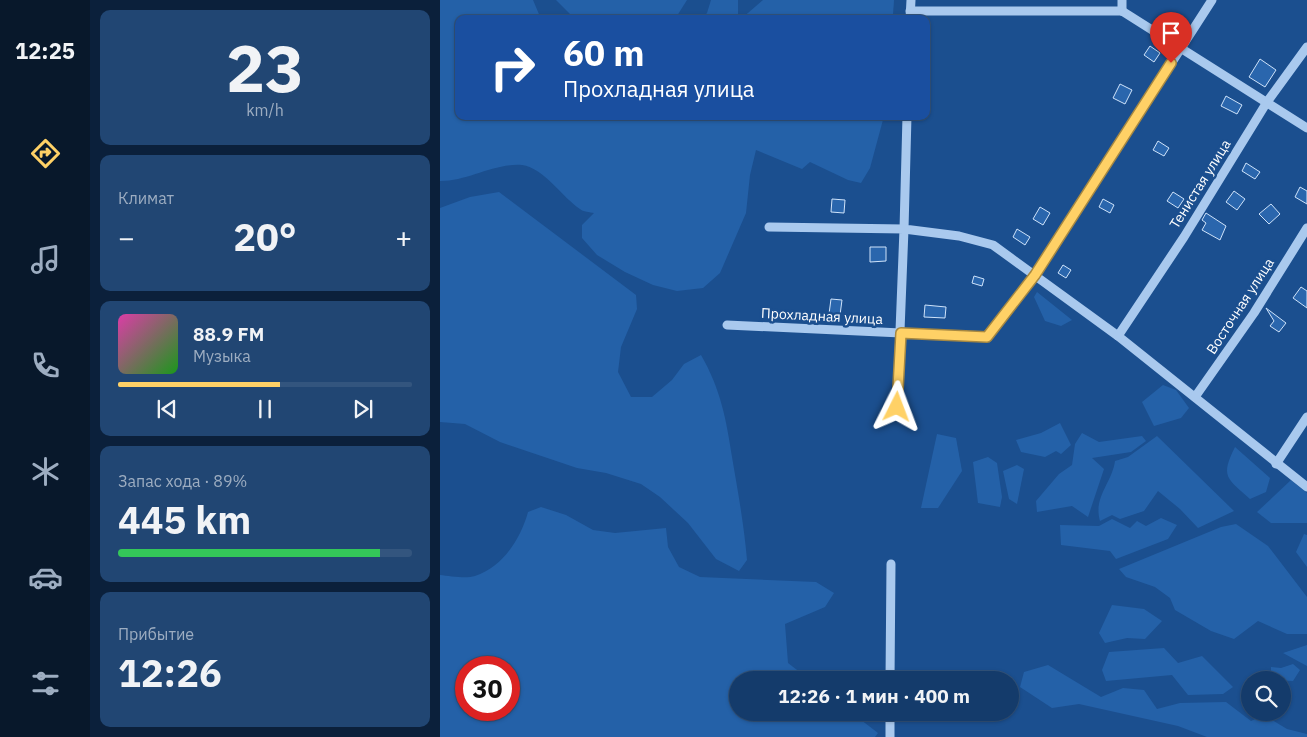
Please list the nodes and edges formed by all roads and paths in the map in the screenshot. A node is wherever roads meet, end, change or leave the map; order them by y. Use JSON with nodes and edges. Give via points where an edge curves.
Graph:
{"nodes":[{"id":1,"x":911,"y":0,"type":"edge"},
{"id":2,"x":1122,"y":0,"type":"edge"},
{"id":3,"x":1212,"y":0,"type":"edge"},
{"id":4,"x":1122,"y":11,"type":"junction"},
{"id":5,"x":910,"y":15,"type":"edge"},
{"id":6,"x":1181,"y":47,"type":"junction"},
{"id":7,"x":1307,"y":47,"type":"edge"},
{"id":8,"x":1267,"y":102,"type":"junction"},
{"id":9,"x":907,"y":120,"type":"edge"},
{"id":10,"x":1307,"y":128,"type":"edge"},
{"id":11,"x":769,"y":227,"type":"dead end"},
{"id":12,"x":1307,"y":228,"type":"edge"},
{"id":13,"x":904,"y":229,"type":"junction"},
{"id":14,"x":1035,"y":275,"type":"junction"},
{"id":15,"x":727,"y":325,"type":"dead end"},
{"id":16,"x":901,"y":333,"type":"junction"},
{"id":17,"x":1118,"y":336,"type":"junction"},
{"id":18,"x":1195,"y":398,"type":"junction"},
{"id":19,"x":897,"y":407,"type":"dead end"},
{"id":20,"x":1307,"y":417,"type":"edge"},
{"id":21,"x":1276,"y":464,"type":"junction"},
{"id":22,"x":1307,"y":487,"type":"edge"},
{"id":23,"x":891,"y":564,"type":"dead end"},
{"id":24,"x":890,"y":671,"type":"edge"},
{"id":25,"x":890,"y":721,"type":"edge"},
{"id":26,"x":890,"y":737,"type":"edge"}],
"edges":[{"from":1,"to":5,"type":"street"},
{"from":2,"to":4,"type":"street"},
{"from":3,"to":6,"type":"street"},
{"from":4,"to":5,"type":"street"},
{"from":4,"to":6,"type":"street"},
{"from":6,"to":8,"type":"street"},
{"from":6,"to":14,"type":"street"},
{"from":7,"to":8,"type":"street","name":"Тенистая улица"},
{"from":8,"to":10,"type":"street"},
{"from":8,"to":17,"type":"street","name":"Тенистая улица"},
{"from":9,"to":13,"type":"street"},
{"from":11,"to":13,"type":"street"},
{"from":12,"to":18,"type":"street","name":"Восточная улица","via":[[1254,313]]},
{"from":13,"to":14,"type":"street","via":[[959,236],[993,245]]},
{"from":13,"to":16,"type":"street"},
{"from":14,"to":16,"type":"street","name":"Прохладная улица","via":[[987,337]]},
{"from":14,"to":17,"type":"street"},
{"from":15,"to":16,"type":"street","name":"Прохладная улица"},
{"from":16,"to":19,"type":"street"},
{"from":17,"to":18,"type":"street"},
{"from":18,"to":21,"type":"street"},
{"from":20,"to":21,"type":"street"},
{"from":21,"to":22,"type":"street"},
{"from":23,"to":24,"type":"street"},
{"from":25,"to":26,"type":"street"}]}
